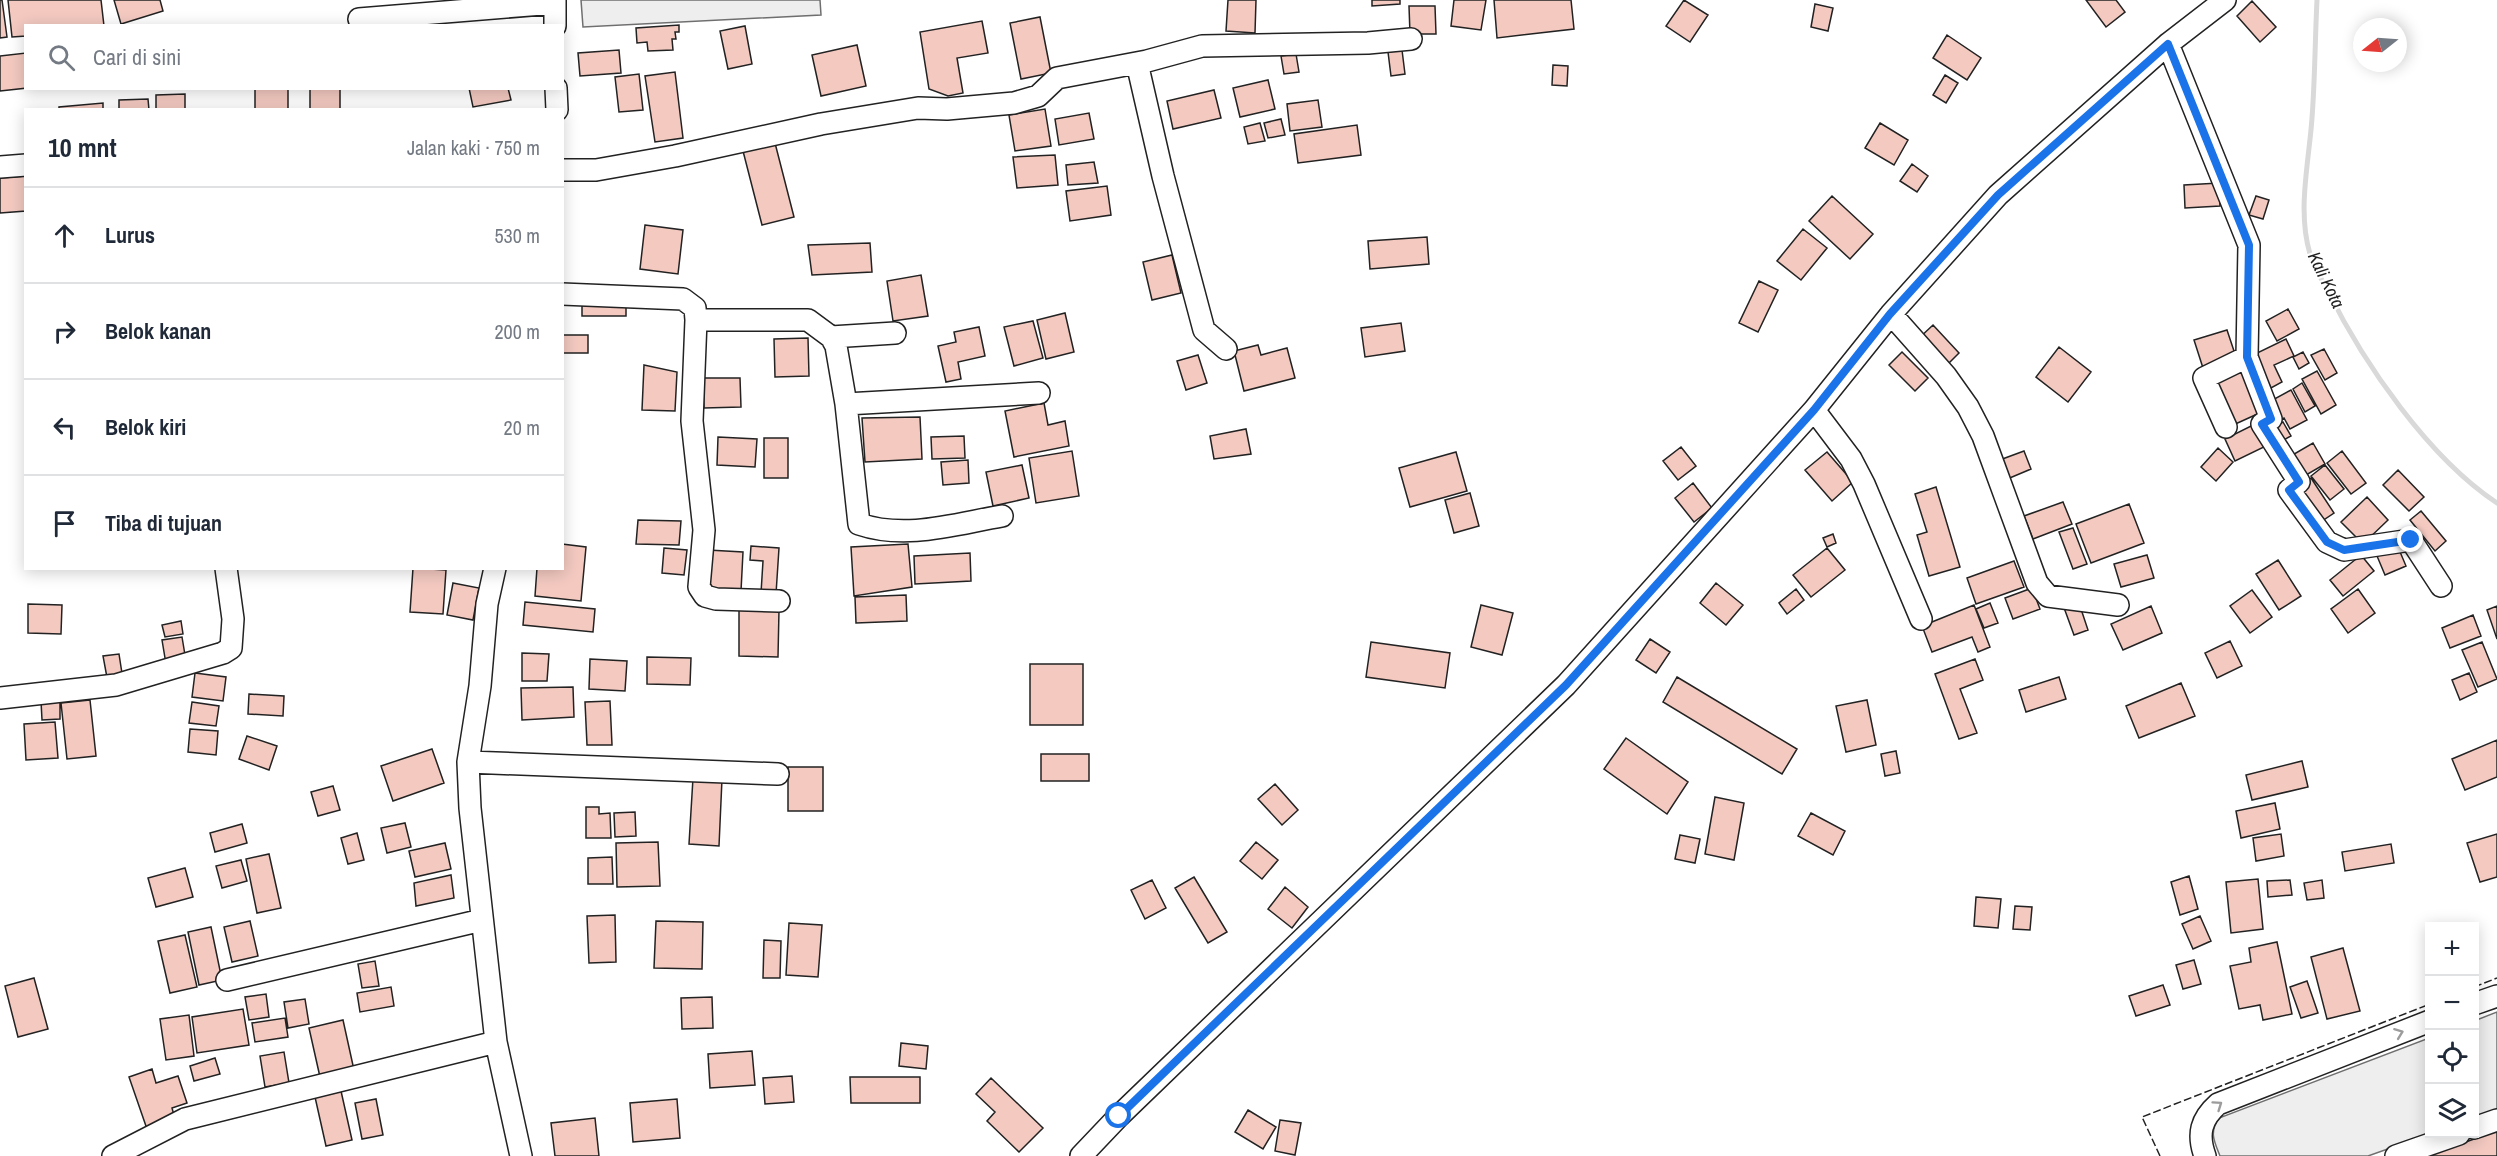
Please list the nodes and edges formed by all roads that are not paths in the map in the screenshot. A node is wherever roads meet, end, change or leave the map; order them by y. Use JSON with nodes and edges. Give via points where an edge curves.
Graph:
{"nodes":[{"id":1,"x":2225,"y":0,"type":"edge"},
{"id":2,"x":555,"y":1,"type":"edge"},
{"id":3,"x":359,"y":19,"type":"dead end"},
{"id":4,"x":555,"y":24,"type":"edge"},
{"id":5,"x":1411,"y":39,"type":"dead end"},
{"id":6,"x":2168,"y":44,"type":"junction"},
{"id":7,"x":1137,"y":63,"type":"junction"},
{"id":8,"x":556,"y":90,"type":"edge"},
{"id":9,"x":556,"y":108,"type":"edge"},
{"id":10,"x":24,"y":165,"type":"edge"},
{"id":11,"x":0,"y":167,"type":"edge"},
{"id":12,"x":564,"y":170,"type":"edge"},
{"id":13,"x":564,"y":294,"type":"edge"},
{"id":14,"x":1890,"y":314,"type":"junction"},
{"id":15,"x":696,"y":320,"type":"junction"},
{"id":16,"x":895,"y":333,"type":"dead end"},
{"id":17,"x":831,"y":337,"type":"junction"},
{"id":18,"x":1226,"y":349,"type":"dead end"},
{"id":19,"x":2247,"y":357,"type":"junction"},
{"id":20,"x":1039,"y":393,"type":"dead end"},
{"id":21,"x":846,"y":404,"type":"junction"},
{"id":22,"x":1814,"y":410,"type":"junction"},
{"id":23,"x":2226,"y":427,"type":"dead end"},
{"id":24,"x":1002,"y":516,"type":"dead end"},
{"id":25,"x":226,"y":570,"type":"edge"},
{"id":26,"x":495,"y":570,"type":"edge"},
{"id":27,"x":2441,"y":586,"type":"dead end"},
{"id":28,"x":779,"y":601,"type":"dead end"},
{"id":29,"x":2118,"y":605,"type":"dead end"},
{"id":30,"x":1921,"y":619,"type":"dead end"},
{"id":31,"x":0,"y":698,"type":"edge"},
{"id":32,"x":468,"y":762,"type":"junction"},
{"id":33,"x":778,"y":774,"type":"dead end"},
{"id":34,"x":482,"y":920,"type":"junction"},
{"id":35,"x":227,"y":980,"type":"dead end"},
{"id":36,"x":2497,"y":996,"type":"edge"},
{"id":37,"x":2479,"y":1003,"type":"edge"},
{"id":38,"x":2425,"y":1023,"type":"edge"},
{"id":39,"x":496,"y":1042,"type":"junction"},
{"id":40,"x":2497,"y":1120,"type":"edge"},
{"id":41,"x":2479,"y":1127,"type":"edge"},
{"id":42,"x":2448,"y":1138,"type":"edge"},
{"id":43,"x":113,"y":1156,"type":"edge"},
{"id":44,"x":522,"y":1156,"type":"edge"},
{"id":45,"x":1081,"y":1156,"type":"edge"},
{"id":46,"x":2205,"y":1156,"type":"edge"},
{"id":47,"x":2396,"y":1156,"type":"edge"}],
"edges":[{"from":1,"to":6,"type":"street"},
{"from":2,"to":3,"type":"street"},
{"from":2,"to":4,"type":"street"},
{"from":5,"to":7,"type":"street","via":[[1202,46]]},
{"from":6,"to":14,"type":"street","via":[[1998,195]]},
{"from":6,"to":19,"type":"street","via":[[2249,245]]},
{"from":7,"to":12,"type":"street","via":[[1057,78],[1038,96],[1014,103],[918,108],[596,170]]},
{"from":7,"to":18,"type":"street","via":[[1204,330]]},
{"from":8,"to":9,"type":"street"},
{"from":10,"to":11,"type":"street"},
{"from":13,"to":15,"type":"street","via":[[683,299],[695,308]]},
{"from":14,"to":22,"type":"street"},
{"from":14,"to":29,"type":"street","via":[[1946,376],[1968,407],[1983,436],[2037,583],[2048,596]]},
{"from":15,"to":17,"type":"street","via":[[808,321]]},
{"from":15,"to":28,"type":"street","via":[[692,421],[704,530],[699,587],[705,596],[716,599]]},
{"from":16,"to":17,"type":"street"},
{"from":17,"to":21,"type":"street"},
{"from":19,"to":23,"type":"street","via":[[2204,378]]},
{"from":19,"to":27,"type":"street","via":[[2271,419],[2262,424],[2299,482],[2289,490],[2327,542],[2344,550],[2411,540]]},
{"from":20,"to":21,"type":"street"},
{"from":21,"to":24,"type":"street","via":[[859,524],[894,532],[930,530]]},
{"from":22,"to":30,"type":"street","via":[[1851,459],[1864,484]]},
{"from":22,"to":45,"type":"street","via":[[1566,685]]},
{"from":25,"to":31,"type":"street","via":[[234,637],[231,648],[223,653],[109,686]]},
{"from":26,"to":32,"type":"street"},
{"from":32,"to":33,"type":"street"},
{"from":32,"to":34,"type":"street"},
{"from":34,"to":35,"type":"street"},
{"from":34,"to":39,"type":"street"},
{"from":36,"to":37,"type":"street"},
{"from":46,"to":38,"type":"street","one_way":true,"via":[[2201,1127],[2207,1113],[2218,1104]]},
{"from":39,"to":43,"type":"street","via":[[185,1119]]},
{"from":39,"to":44,"type":"street"},
{"from":40,"to":41,"type":"street"},
{"from":42,"to":47,"type":"street"}]}
